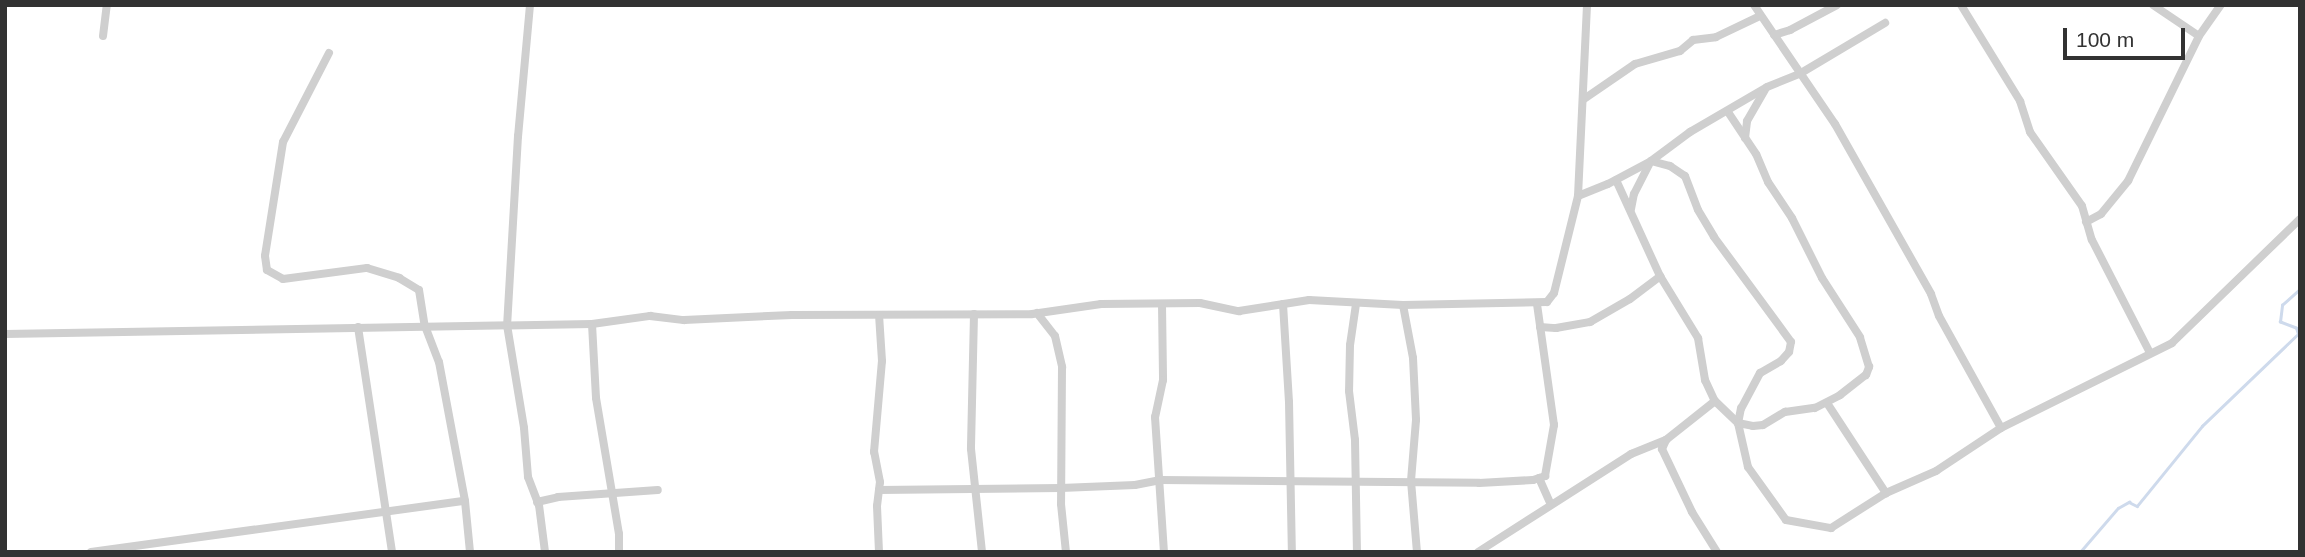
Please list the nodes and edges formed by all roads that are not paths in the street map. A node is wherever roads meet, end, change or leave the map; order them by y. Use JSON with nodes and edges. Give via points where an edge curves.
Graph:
{"nodes":[{"id":1,"x":107,"y":5,"type":"edge"},
{"id":2,"x":530,"y":5,"type":"edge"},
{"id":3,"x":1587,"y":5,"type":"edge"},
{"id":4,"x":1754,"y":5,"type":"edge"},
{"id":5,"x":1837,"y":5,"type":"edge"},
{"id":6,"x":1961,"y":5,"type":"edge"},
{"id":7,"x":2153,"y":5,"type":"edge"},
{"id":8,"x":2221,"y":5,"type":"edge"},
{"id":9,"x":1760,"y":16,"type":"junction"},
{"id":10,"x":1885,"y":23,"type":"dead end"},
{"id":11,"x":1774,"y":35,"type":"junction"},
{"id":12,"x":103,"y":36,"type":"dead end"},
{"id":13,"x":2199,"y":36,"type":"junction"},
{"id":14,"x":329,"y":53,"type":"dead end"},
{"id":15,"x":1801,"y":73,"type":"junction"},
{"id":16,"x":1767,"y":87,"type":"junction"},
{"id":17,"x":1584,"y":99,"type":"junction"},
{"id":18,"x":1728,"y":112,"type":"junction"},
{"id":19,"x":1745,"y":138,"type":"junction"},
{"id":20,"x":1651,"y":161,"type":"junction"},
{"id":21,"x":1616,"y":180,"type":"junction"},
{"id":22,"x":1578,"y":196,"type":"junction"},
{"id":23,"x":1631,"y":209,"type":"junction"},
{"id":24,"x":2300,"y":219,"type":"edge"},
{"id":25,"x":2086,"y":222,"type":"junction"},
{"id":26,"x":1660,"y":276,"type":"junction"},
{"id":27,"x":1283,"y":304,"type":"junction"},
{"id":28,"x":1356,"y":304,"type":"junction"},
{"id":29,"x":1537,"y":304,"type":"junction"},
{"id":30,"x":1162,"y":305,"type":"junction"},
{"id":31,"x":1403,"y":305,"type":"junction"},
{"id":32,"x":1037,"y":313,"type":"junction"},
{"id":33,"x":974,"y":314,"type":"junction"},
{"id":34,"x":879,"y":315,"type":"junction"},
{"id":35,"x":592,"y":324,"type":"junction"},
{"id":36,"x":507,"y":325,"type":"junction"},
{"id":37,"x":425,"y":326,"type":"junction"},
{"id":38,"x":358,"y":327,"type":"junction"},
{"id":39,"x":1540,"y":327,"type":"junction"},
{"id":40,"x":5,"y":334,"type":"edge"},
{"id":41,"x":2150,"y":353,"type":"junction"},
{"id":42,"x":1715,"y":401,"type":"junction"},
{"id":43,"x":1828,"y":402,"type":"junction"},
{"id":44,"x":1738,"y":423,"type":"junction"},
{"id":45,"x":2001,"y":428,"type":"junction"},
{"id":46,"x":1666,"y":440,"type":"junction"},
{"id":47,"x":1539,"y":478,"type":"junction"},
{"id":48,"x":1161,"y":480,"type":"junction"},
{"id":49,"x":1291,"y":481,"type":"junction"},
{"id":50,"x":1354,"y":481,"type":"junction"},
{"id":51,"x":1410,"y":481,"type":"junction"},
{"id":52,"x":1061,"y":488,"type":"junction"},
{"id":53,"x":977,"y":489,"type":"junction"},
{"id":54,"x":658,"y":490,"type":"dead end"},
{"id":55,"x":879,"y":490,"type":"junction"},
{"id":56,"x":612,"y":492,"type":"junction"},
{"id":57,"x":1886,"y":493,"type":"junction"},
{"id":58,"x":465,"y":501,"type":"junction"},
{"id":59,"x":537,"y":502,"type":"junction"},
{"id":60,"x":1550,"y":503,"type":"junction"},
{"id":61,"x":387,"y":512,"type":"junction"},
{"id":62,"x":91,"y":552,"type":"edge"},
{"id":63,"x":392,"y":552,"type":"edge"},
{"id":64,"x":470,"y":552,"type":"edge"},
{"id":65,"x":545,"y":552,"type":"edge"},
{"id":66,"x":619,"y":552,"type":"edge"},
{"id":67,"x":879,"y":552,"type":"edge"},
{"id":68,"x":982,"y":552,"type":"edge"},
{"id":69,"x":1066,"y":552,"type":"edge"},
{"id":70,"x":1164,"y":552,"type":"edge"},
{"id":71,"x":1292,"y":552,"type":"edge"},
{"id":72,"x":1357,"y":552,"type":"edge"},
{"id":73,"x":1417,"y":552,"type":"edge"},
{"id":74,"x":1478,"y":552,"type":"edge"},
{"id":75,"x":1717,"y":552,"type":"edge"}],
"edges":[{"from":1,"to":12,"type":"street"},
{"from":2,"to":36,"type":"street"},
{"from":3,"to":17,"type":"street"},
{"from":4,"to":9,"type":"street"},
{"from":5,"to":11,"type":"street"},
{"from":6,"to":25,"type":"street","via":[[2020,101],[2030,132],[2082,206]]},
{"from":7,"to":13,"type":"street"},
{"from":8,"to":13,"type":"street"},
{"from":9,"to":11,"type":"street"},
{"from":9,"to":17,"type":"street","via":[[1716,37],[1693,40],[1680,51],[1635,64]]},
{"from":10,"to":15,"type":"street"},
{"from":11,"to":15,"type":"street"},
{"from":13,"to":25,"type":"street","via":[[2128,181],[2101,214]]},
{"from":14,"to":37,"type":"street","via":[[284,142],[265,256],[267,270],[283,279],[367,268],[399,278],[419,290]]},
{"from":15,"to":16,"type":"street"},
{"from":15,"to":45,"type":"street","via":[[1931,294]]},
{"from":16,"to":18,"type":"street"},
{"from":16,"to":19,"type":"street","via":[[1747,121]]},
{"from":17,"to":22,"type":"street"},
{"from":18,"to":19,"type":"street"},
{"from":18,"to":20,"type":"street","via":[[1690,132]]},
{"from":19,"to":43,"type":"street","via":[[1860,337],[1868,363],[1866,375]]},
{"from":20,"to":21,"type":"street"},
{"from":20,"to":23,"type":"street","via":[[1641,175]]},
{"from":20,"to":44,"type":"street","via":[[1685,176],[1714,237],[1791,342],[1782,361],[1760,373]]},
{"from":21,"to":22,"type":"street"},
{"from":21,"to":23,"type":"street"},
{"from":22,"to":29,"type":"street","via":[[1554,293],[1547,302]]},
{"from":23,"to":26,"type":"street"},
{"from":24,"to":41,"type":"street","via":[[2186,333]]},
{"from":25,"to":41,"type":"street"},
{"from":26,"to":39,"type":"street","via":[[1590,322]]},
{"from":26,"to":42,"type":"street","via":[[1698,338],[1705,380]]},
{"from":27,"to":28,"type":"street","via":[[1309,300]]},
{"from":27,"to":30,"type":"street","via":[[1239,311],[1200,303]]},
{"from":27,"to":49,"type":"street"},
{"from":28,"to":31,"type":"street"},
{"from":28,"to":50,"type":"street","via":[[1349,345]]},
{"from":29,"to":31,"type":"street"},
{"from":29,"to":39,"type":"street"},
{"from":30,"to":32,"type":"street","via":[[1101,304]]},
{"from":30,"to":48,"type":"street","via":[[1163,380],[1154,417]]},
{"from":31,"to":51,"type":"street","via":[[1413,358],[1416,420]]},
{"from":32,"to":33,"type":"street"},
{"from":32,"to":52,"type":"street","via":[[1055,337],[1062,367]]},
{"from":33,"to":34,"type":"street"},
{"from":33,"to":53,"type":"street","via":[[971,449]]},
{"from":34,"to":35,"type":"street","via":[[684,320],[650,316]]},
{"from":34,"to":55,"type":"street","via":[[881,361],[874,452]]},
{"from":35,"to":36,"type":"street"},
{"from":35,"to":56,"type":"street","via":[[596,398]]},
{"from":36,"to":37,"type":"street"},
{"from":36,"to":59,"type":"street","via":[[528,477]]},
{"from":37,"to":38,"type":"street"},
{"from":37,"to":58,"type":"street","via":[[439,362]]},
{"from":38,"to":40,"type":"street"},
{"from":38,"to":61,"type":"street"},
{"from":39,"to":47,"type":"street","via":[[1554,425],[1545,476]]},
{"from":41,"to":45,"type":"street"},
{"from":42,"to":44,"type":"street"},
{"from":42,"to":46,"type":"street"},
{"from":43,"to":44,"type":"street","via":[[1785,412],[1763,425]]},
{"from":43,"to":57,"type":"street"},
{"from":44,"to":57,"type":"street","via":[[1748,467],[1786,520],[1831,528]]},
{"from":45,"to":57,"type":"street","via":[[1936,471]]},
{"from":46,"to":60,"type":"street","via":[[1645,446]]},
{"from":46,"to":75,"type":"street","via":[[1664,456]]},
{"from":47,"to":51,"type":"street","via":[[1479,483]]},
{"from":47,"to":60,"type":"street"},
{"from":48,"to":49,"type":"street"},
{"from":48,"to":52,"type":"street"},
{"from":48,"to":70,"type":"street"},
{"from":49,"to":50,"type":"street"},
{"from":49,"to":71,"type":"street"},
{"from":50,"to":51,"type":"street"},
{"from":50,"to":72,"type":"street"},
{"from":51,"to":73,"type":"street"},
{"from":52,"to":53,"type":"street"},
{"from":52,"to":69,"type":"street"},
{"from":53,"to":55,"type":"street"},
{"from":53,"to":68,"type":"street"},
{"from":54,"to":56,"type":"street"},
{"from":55,"to":67,"type":"street"},
{"from":56,"to":59,"type":"street"},
{"from":56,"to":66,"type":"street"},
{"from":58,"to":61,"type":"street"},
{"from":58,"to":64,"type":"street"},
{"from":59,"to":65,"type":"street"},
{"from":60,"to":74,"type":"street"},
{"from":61,"to":62,"type":"street"},
{"from":61,"to":63,"type":"street"}]}
